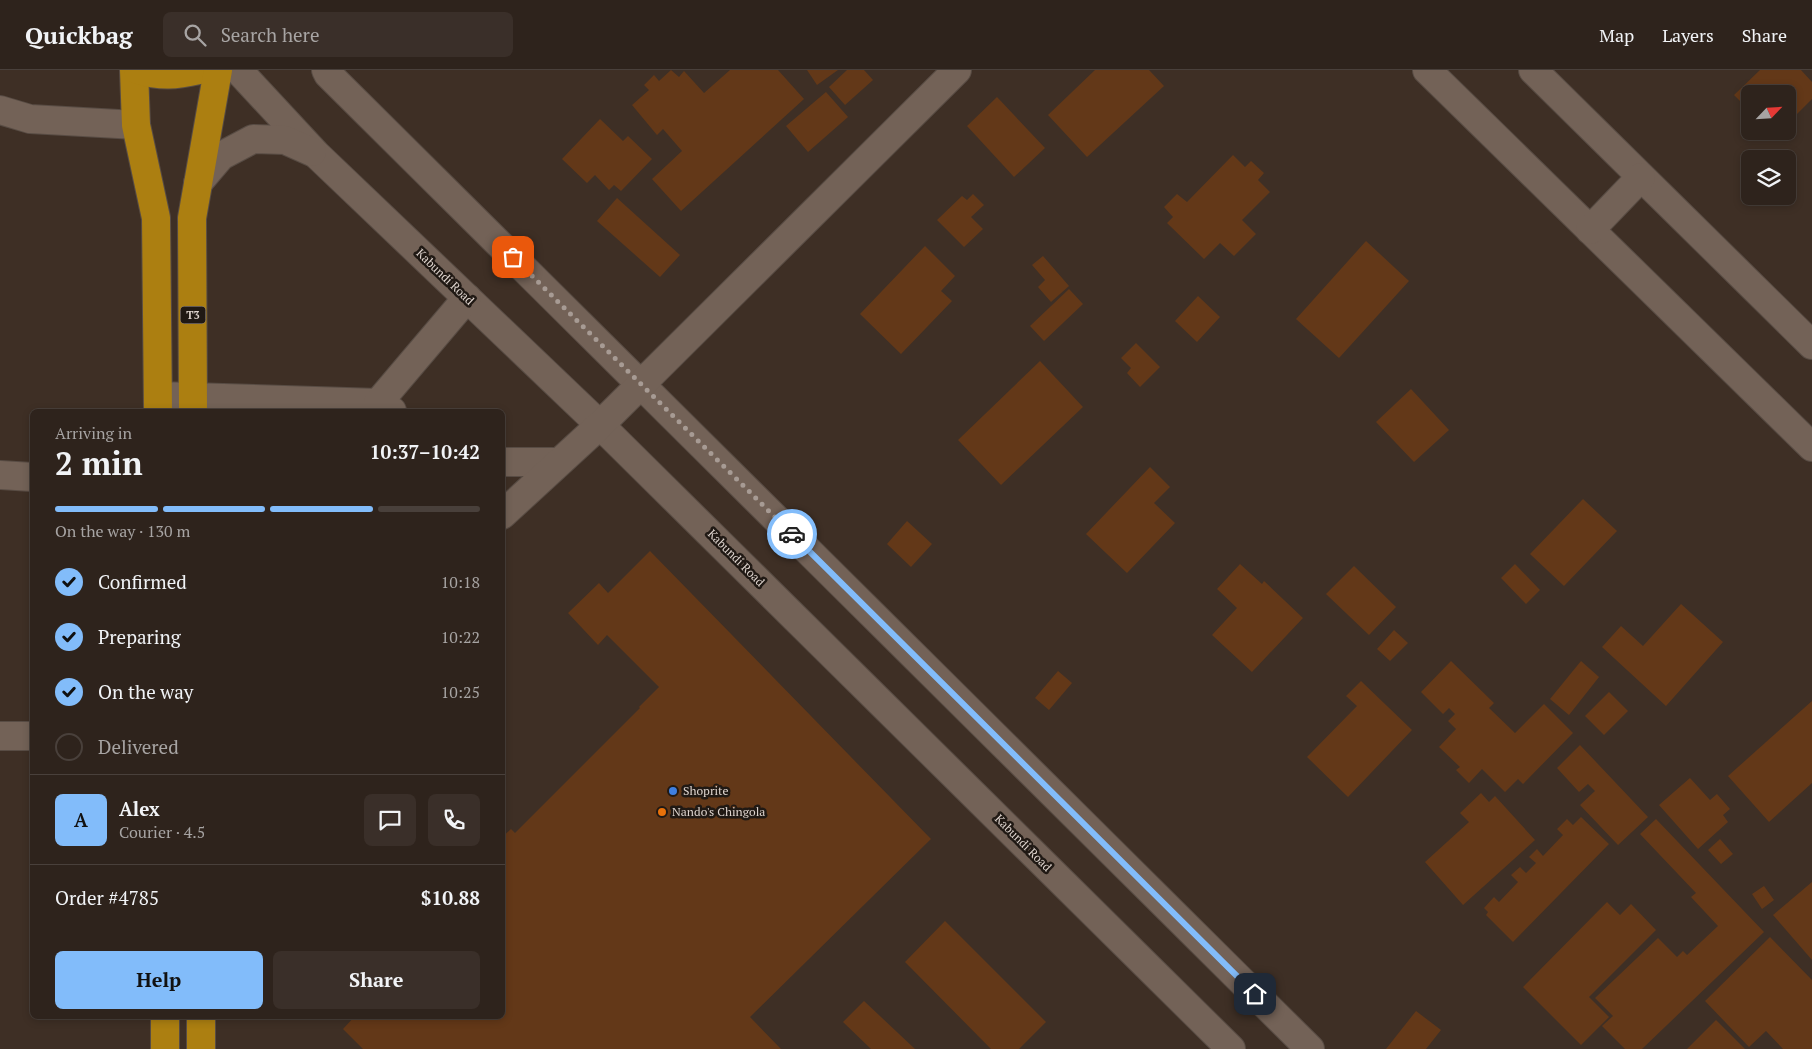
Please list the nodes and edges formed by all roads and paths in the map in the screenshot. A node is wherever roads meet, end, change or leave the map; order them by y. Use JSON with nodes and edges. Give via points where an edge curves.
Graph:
{"nodes":[{"id":1,"x":134,"y":70,"type":"edge"},
{"id":2,"x":138,"y":70,"type":"edge"},
{"id":3,"x":199,"y":70,"type":"edge"},
{"id":4,"x":218,"y":70,"type":"edge"},
{"id":5,"x":238,"y":70,"type":"edge"},
{"id":6,"x":326,"y":70,"type":"edge"},
{"id":7,"x":957,"y":70,"type":"edge"},
{"id":8,"x":1427,"y":70,"type":"edge"},
{"id":9,"x":1533,"y":70,"type":"edge"},
{"id":10,"x":0,"y":110,"type":"edge"},
{"id":11,"x":136,"y":125,"type":"junction"},
{"id":12,"x":316,"y":154,"type":"junction"},
{"id":13,"x":1642,"y":177,"type":"junction"},
{"id":14,"x":198,"y":183,"type":"junction"},
{"id":15,"x":1590,"y":230,"type":"junction"},
{"id":16,"x":467,"y":298,"type":"junction"},
{"id":17,"x":1812,"y":345,"type":"edge"},
{"id":18,"x":640,"y":384,"type":"junction"},
{"id":19,"x":158,"y":404,"type":"edge"},
{"id":20,"x":193,"y":404,"type":"edge"},
{"id":21,"x":383,"y":408,"type":"edge"},
{"id":22,"x":600,"y":424,"type":"junction"},
{"id":23,"x":1812,"y":447,"type":"edge"},
{"id":24,"x":505,"y":462,"type":"edge"},
{"id":25,"x":559,"y":462,"type":"junction"},
{"id":26,"x":0,"y":475,"type":"edge"},
{"id":27,"x":30,"y":477,"type":"edge"},
{"id":28,"x":505,"y":512,"type":"edge"},
{"id":29,"x":0,"y":736,"type":"edge"},
{"id":30,"x":30,"y":736,"type":"edge"},
{"id":31,"x":165,"y":1019,"type":"edge"},
{"id":32,"x":201,"y":1019,"type":"edge"},
{"id":33,"x":166,"y":1049,"type":"edge"},
{"id":34,"x":201,"y":1049,"type":"edge"},
{"id":35,"x":1231,"y":1049,"type":"edge"},
{"id":36,"x":1310,"y":1049,"type":"edge"}],
"edges":[{"from":1,"to":11,"type":"highway"},
{"from":2,"to":3,"type":"highway","via":[[155,75],[177,75]]},
{"from":4,"to":14,"type":"highway","number":"T3"},
{"from":5,"to":12,"type":"street","name":"Kabundi Road"},
{"from":6,"to":18,"type":"street"},
{"from":7,"to":18,"type":"street"},
{"from":8,"to":15,"type":"street"},
{"from":9,"to":13,"type":"street"},
{"from":10,"to":11,"type":"street","via":[[30,119]]},
{"from":11,"to":19,"type":"highway","via":[[156,218]]},
{"from":12,"to":14,"type":"street","via":[[285,140],[253,140],[221,156]]},
{"from":12,"to":16,"type":"street","name":"Kabundi Road"},
{"from":13,"to":15,"type":"street"},
{"from":13,"to":17,"type":"street"},
{"from":14,"to":20,"type":"highway","number":"T3","via":[[192,218]]},
{"from":15,"to":23,"type":"street"},
{"from":16,"to":21,"type":"street"},
{"from":16,"to":22,"type":"street","name":"Kabundi Road"},
{"from":18,"to":22,"type":"street"},
{"from":18,"to":36,"type":"street"},
{"from":19,"to":20,"type":"street"},
{"from":20,"to":21,"type":"street"},
{"from":22,"to":25,"type":"street"},
{"from":22,"to":35,"type":"street","name":"Kabundi Road"},
{"from":24,"to":25,"type":"street"},
{"from":25,"to":28,"type":"street"},
{"from":26,"to":27,"type":"street"},
{"from":29,"to":30,"type":"street"},
{"from":31,"to":33,"type":"highway"},
{"from":32,"to":34,"type":"highway"}]}
